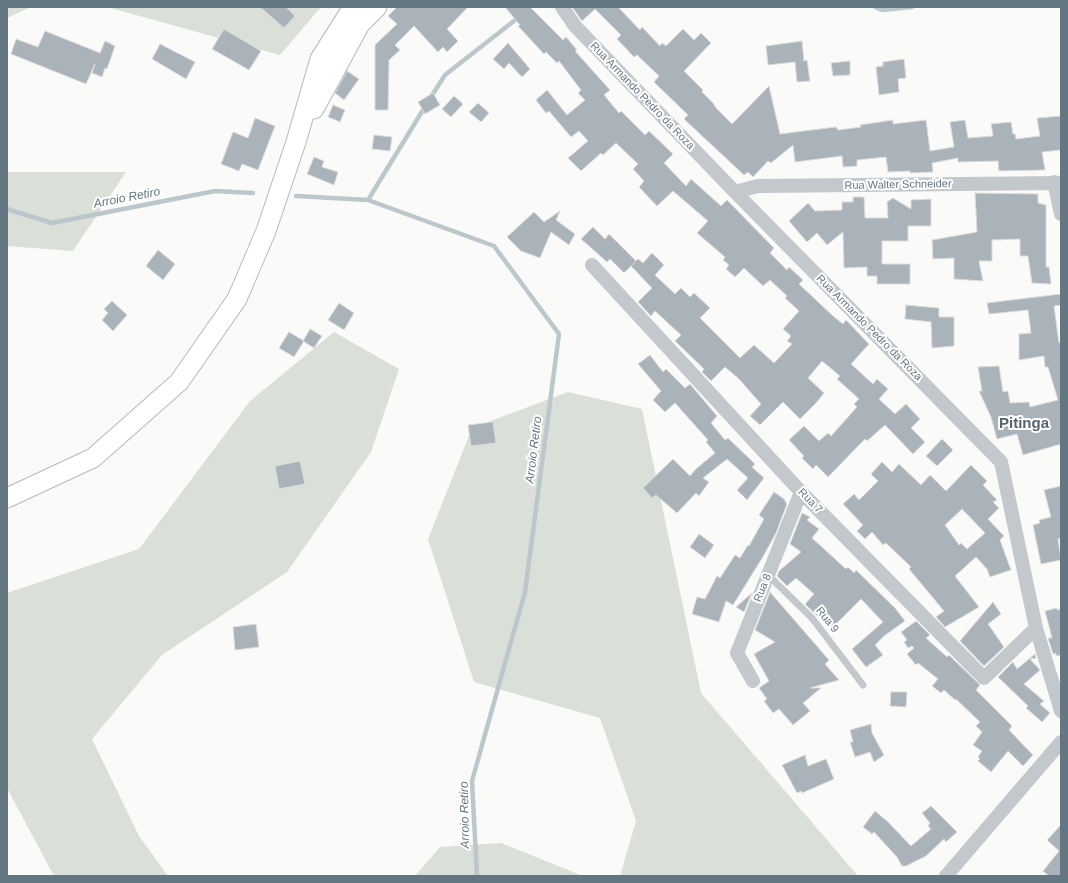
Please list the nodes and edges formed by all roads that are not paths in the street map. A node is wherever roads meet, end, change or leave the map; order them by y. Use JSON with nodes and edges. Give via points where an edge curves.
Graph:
{"nodes":[{"id":1,"x":353,"y":7,"type":"edge"},
{"id":2,"x":377,"y":7,"type":"edge"},
{"id":3,"x":562,"y":7,"type":"edge"},
{"id":4,"x":296,"y":142,"type":"junction"},
{"id":5,"x":1058,"y":182,"type":"edge"},
{"id":6,"x":735,"y":192,"type":"junction"},
{"id":7,"x":1061,"y":214,"type":"edge"},
{"id":8,"x":592,"y":265,"type":"dead end"},
{"id":9,"x":801,"y":492,"type":"junction"},
{"id":10,"x":7,"y":498,"type":"edge"},
{"id":11,"x":768,"y":575,"type":"junction"},
{"id":12,"x":1036,"y":628,"type":"junction"},
{"id":13,"x":753,"y":681,"type":"dead end"},
{"id":14,"x":863,"y":685,"type":"dead end"},
{"id":15,"x":1061,"y":711,"type":"edge"},
{"id":16,"x":1061,"y":742,"type":"edge"},
{"id":17,"x":946,"y":876,"type":"edge"}],
"edges":[{"from":1,"to":4,"type":"main road","via":[[320,59]]},
{"from":2,"to":4,"type":"main road","via":[[360,24]]},
{"from":3,"to":6,"type":"street","name":"Rua Armando Pedro da Roza","via":[[575,26]]},
{"from":4,"to":10,"type":"main road","via":[[266,231],[236,299],[179,382],[93,458]]},
{"from":5,"to":6,"type":"street","name":"Rua Walter Schneider","via":[[758,186]]},
{"from":5,"to":7,"type":"street"},
{"from":6,"to":12,"type":"street","name":"Rua Armando Pedro da Roza","via":[[1001,462]]},
{"from":8,"to":9,"type":"street","name":"Rua 7"},
{"from":9,"to":11,"type":"street","name":"Rua 8"},
{"from":9,"to":12,"type":"street","name":"Rua 7","via":[[984,678]]},
{"from":11,"to":13,"type":"street","name":"Rua 8","via":[[737,653]]},
{"from":11,"to":14,"type":"lane","name":"Rua 9","via":[[812,618]]},
{"from":12,"to":15,"type":"street","name":"Rua Armando Pedro da Roza"},
{"from":16,"to":17,"type":"street"}]}
